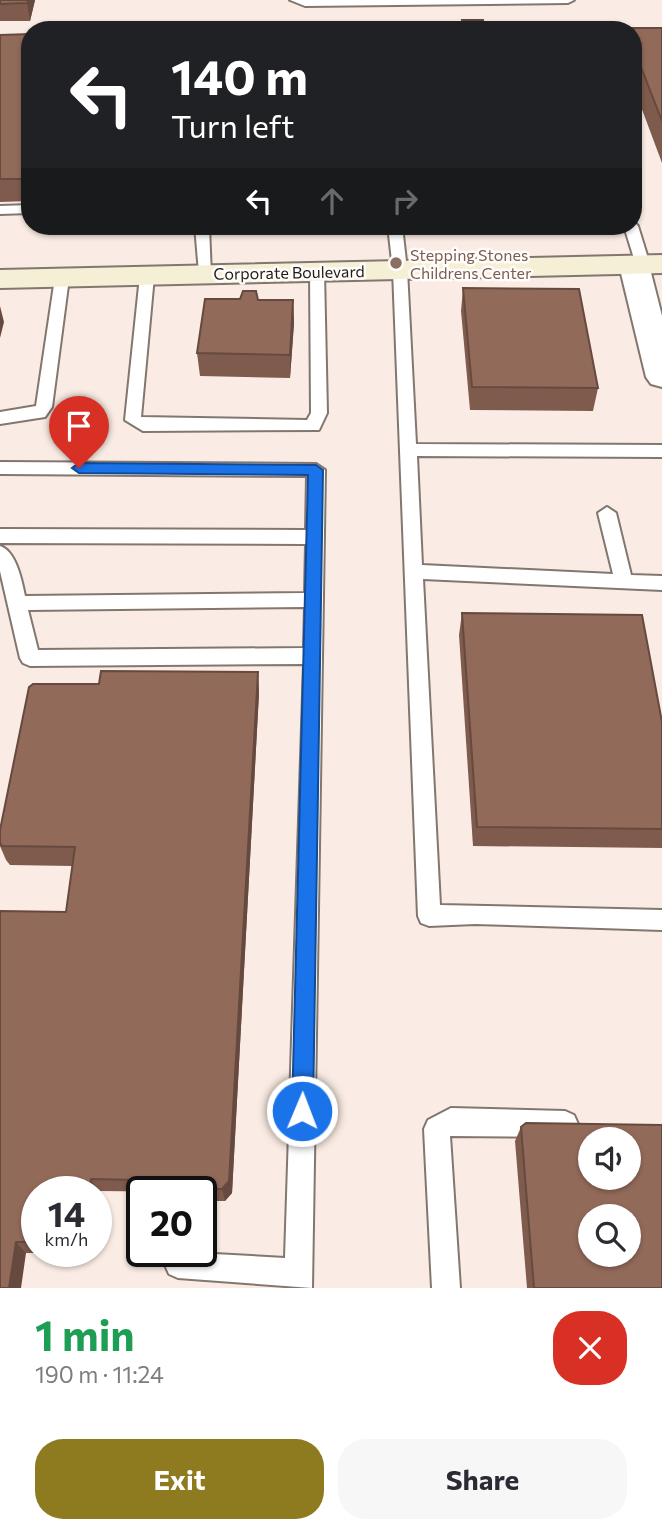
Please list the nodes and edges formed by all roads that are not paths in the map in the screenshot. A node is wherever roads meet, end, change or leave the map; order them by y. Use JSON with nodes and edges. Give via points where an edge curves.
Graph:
{"nodes":[{"id":1,"x":296,"y":0,"type":"edge"},
{"id":2,"x":568,"y":0,"type":"edge"},
{"id":3,"x":21,"y":209,"type":"edge"},
{"id":4,"x":0,"y":210,"type":"edge"},
{"id":5,"x":203,"y":235,"type":"edge"},
{"id":6,"x":396,"y":235,"type":"edge"},
{"id":7,"x":634,"y":235,"type":"edge"},
{"id":8,"x":646,"y":265,"type":"edge"},
{"id":9,"x":400,"y":270,"type":"junction"},
{"id":10,"x":317,"y":272,"type":"junction"},
{"id":11,"x":206,"y":273,"type":"junction"},
{"id":12,"x":147,"y":276,"type":"junction"},
{"id":13,"x":62,"y":278,"type":"junction"},
{"id":14,"x":0,"y":279,"type":"edge"},
{"id":15,"x":662,"y":377,"type":"edge"},
{"id":16,"x":0,"y":418,"type":"edge"},
{"id":17,"x":408,"y":450,"type":"junction"},
{"id":18,"x":662,"y":451,"type":"edge"},
{"id":19,"x":0,"y":468,"type":"edge"},
{"id":20,"x":607,"y":513,"type":"dead end"},
{"id":21,"x":0,"y":536,"type":"edge"},
{"id":22,"x":315,"y":537,"type":"junction"},
{"id":23,"x":0,"y":553,"type":"edge"},
{"id":24,"x":414,"y":572,"type":"junction"},
{"id":25,"x":6,"y":577,"type":"edge"},
{"id":26,"x":624,"y":582,"type":"junction"},
{"id":27,"x":662,"y":583,"type":"edge"},
{"id":28,"x":315,"y":600,"type":"junction"},
{"id":29,"x":18,"y":603,"type":"junction"},
{"id":30,"x":314,"y":656,"type":"junction"},
{"id":31,"x":662,"y":920,"type":"edge"},
{"id":32,"x":596,"y":1124,"type":"edge"},
{"id":33,"x":194,"y":1267,"type":"edge"},
{"id":34,"x":298,"y":1280,"type":"edge"},
{"id":35,"x":446,"y":1288,"type":"edge"}],
"edges":[{"from":1,"to":2,"type":"lane","via":[[384,5]]},
{"from":3,"to":4,"type":"lane"},
{"from":5,"to":11,"type":"lane"},
{"from":6,"to":9,"type":"lane"},
{"from":7,"to":8,"type":"lane"},
{"from":8,"to":9,"type":"street","name":"Corporate Boulevard"},
{"from":8,"to":15,"type":"street"},
{"from":9,"to":10,"type":"street","name":"Corporate Boulevard"},
{"from":9,"to":17,"type":"lane"},
{"from":10,"to":11,"type":"street","name":"Corporate Boulevard"},
{"from":10,"to":12,"type":"lane","via":[[319,413],[313,426],[143,425],[133,420]]},
{"from":11,"to":12,"type":"street","name":"Corporate Boulevard"},
{"from":12,"to":13,"type":"street","name":"Corporate Boulevard"},
{"from":13,"to":14,"type":"street","name":"Corporate Boulevard"},
{"from":13,"to":16,"type":"lane","via":[[44,407],[39,413]]},
{"from":17,"to":18,"type":"lane"},
{"from":17,"to":24,"type":"lane"},
{"from":19,"to":22,"type":"lane","via":[[316,470]]},
{"from":20,"to":26,"type":"lane"},
{"from":21,"to":22,"type":"lane"},
{"from":22,"to":28,"type":"lane"},
{"from":23,"to":25,"type":"lane"},
{"from":24,"to":26,"type":"lane"},
{"from":24,"to":31,"type":"lane","via":[[429,916]]},
{"from":25,"to":29,"type":"lane"},
{"from":26,"to":27,"type":"lane"},
{"from":28,"to":29,"type":"lane"},
{"from":28,"to":30,"type":"lane"},
{"from":29,"to":30,"type":"lane","via":[[30,658]]},
{"from":30,"to":34,"type":"lane"},
{"from":32,"to":35,"type":"lane","via":[[451,1121],[437,1129]]},
{"from":33,"to":34,"type":"lane"}]}
